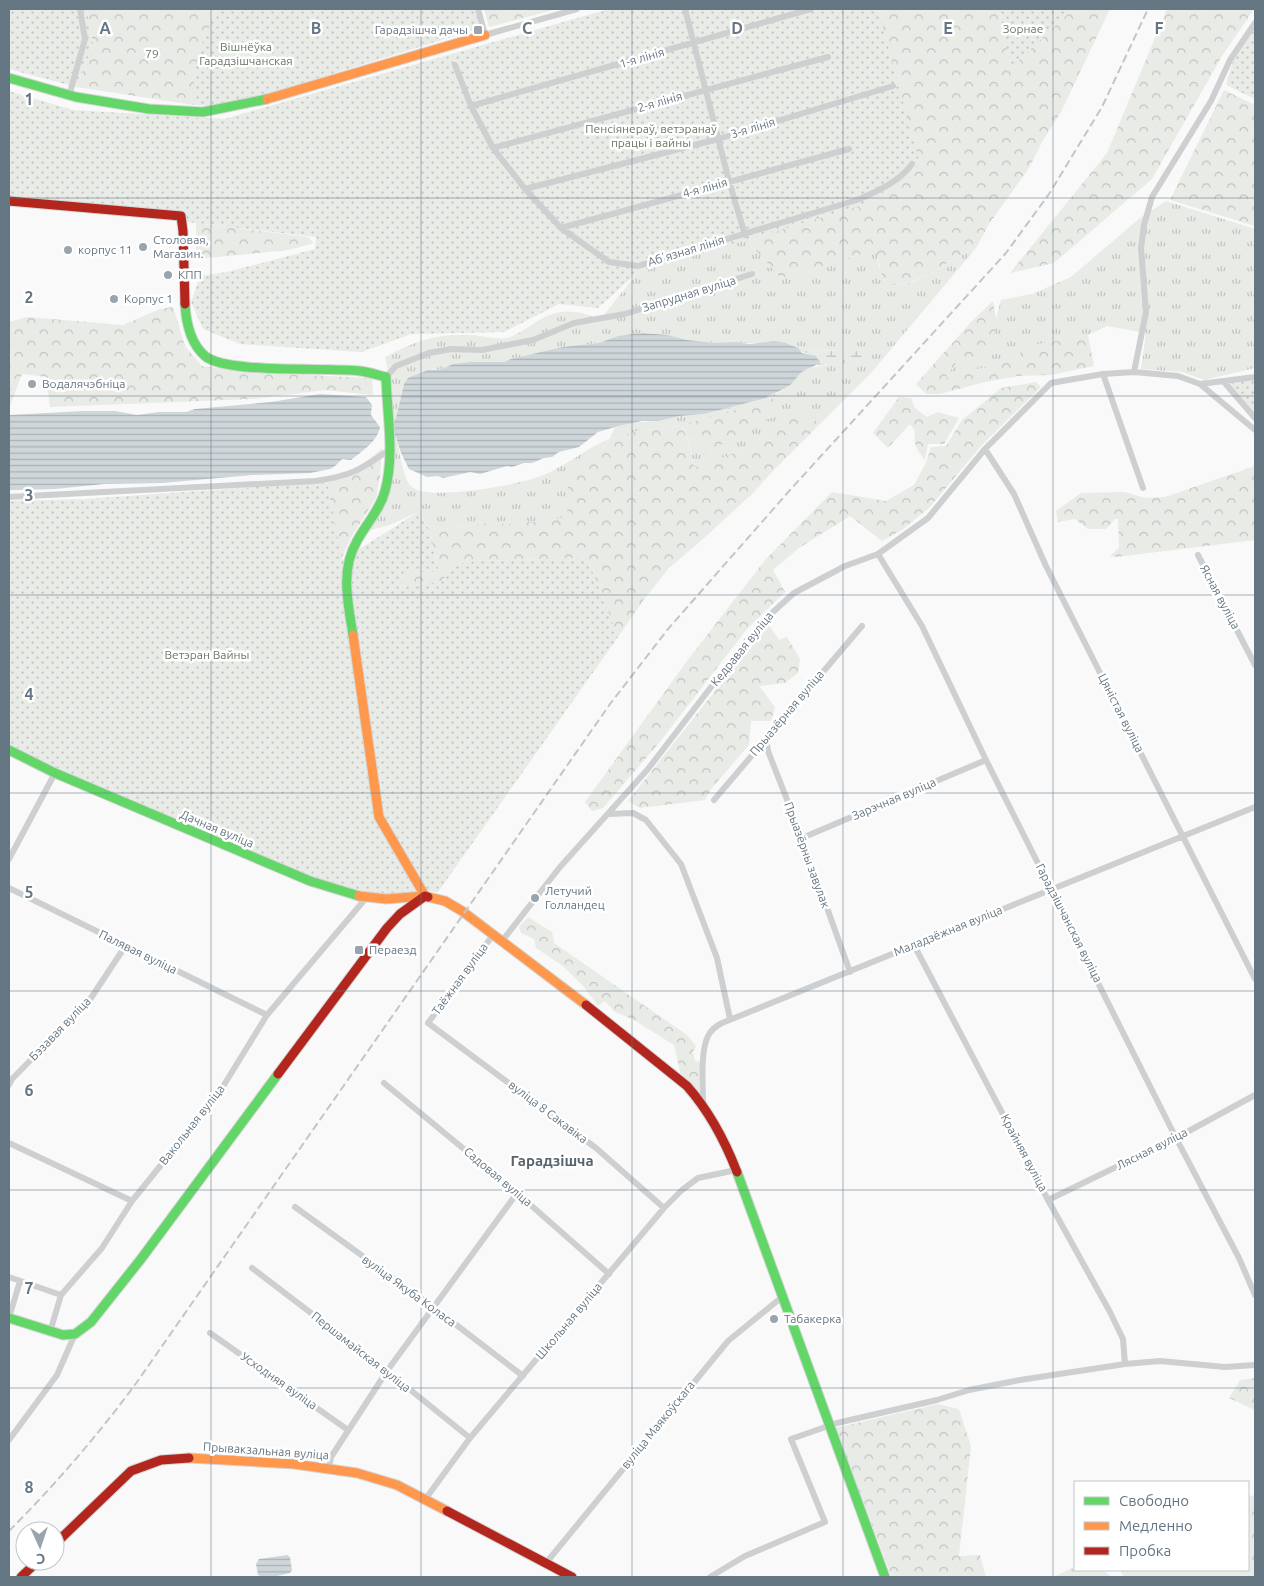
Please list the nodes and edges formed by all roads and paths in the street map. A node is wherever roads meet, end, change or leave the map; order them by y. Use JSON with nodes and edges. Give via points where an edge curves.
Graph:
{"nodes":[{"id":1,"x":80,"y":9,"type":"edge"},
{"id":2,"x":478,"y":9,"type":"edge"},
{"id":3,"x":572,"y":9,"type":"edge"},
{"id":4,"x":685,"y":9,"type":"edge"},
{"id":5,"x":812,"y":9,"type":"edge"},
{"id":6,"x":1255,"y":23,"type":"edge"},
{"id":7,"x":485,"y":35,"type":"junction"},
{"id":8,"x":693,"y":43,"type":"junction"},
{"id":9,"x":828,"y":56,"type":"dead end"},
{"id":10,"x":455,"y":65,"type":"dead end"},
{"id":11,"x":9,"y":78,"type":"edge"},
{"id":12,"x":893,"y":86,"type":"dead end"},
{"id":13,"x":705,"y":89,"type":"junction"},
{"id":14,"x":69,"y":96,"type":"junction"},
{"id":15,"x":471,"y":106,"type":"junction"},
{"id":16,"x":718,"y":138,"type":"junction"},
{"id":17,"x":493,"y":148,"type":"junction"},
{"id":18,"x":849,"y":149,"type":"dead end"},
{"id":19,"x":912,"y":164,"type":"dead end"},
{"id":20,"x":729,"y":181,"type":"junction"},
{"id":21,"x":524,"y":189,"type":"junction"},
{"id":22,"x":9,"y":201,"type":"edge"},
{"id":23,"x":560,"y":228,"type":"junction"},
{"id":24,"x":745,"y":235,"type":"junction"},
{"id":25,"x":752,"y":274,"type":"dead end"},
{"id":26,"x":1134,"y":372,"type":"junction"},
{"id":27,"x":1103,"y":374,"type":"junction"},
{"id":28,"x":386,"y":377,"type":"junction"},
{"id":29,"x":1255,"y":377,"type":"edge"},
{"id":30,"x":1224,"y":382,"type":"junction"},
{"id":31,"x":1200,"y":384,"type":"junction"},
{"id":32,"x":1255,"y":418,"type":"edge"},
{"id":33,"x":1255,"y":430,"type":"edge"},
{"id":34,"x":985,"y":449,"type":"junction"},
{"id":35,"x":389,"y":450,"type":"junction"},
{"id":36,"x":1143,"y":488,"type":"dead end"},
{"id":37,"x":9,"y":497,"type":"edge"},
{"id":38,"x":878,"y":554,"type":"junction"},
{"id":39,"x":1198,"y":555,"type":"dead end"},
{"id":40,"x":862,"y":626,"type":"dead end"},
{"id":41,"x":1255,"y":665,"type":"edge"},
{"id":42,"x":766,"y":738,"type":"junction"},
{"id":43,"x":9,"y":750,"type":"edge"},
{"id":44,"x":986,"y":760,"type":"junction"},
{"id":45,"x":56,"y":773,"type":"junction"},
{"id":46,"x":714,"y":800,"type":"dead end"},
{"id":47,"x":1255,"y":807,"type":"edge"},
{"id":48,"x":609,"y":814,"type":"junction"},
{"id":49,"x":1182,"y":836,"type":"junction"},
{"id":50,"x":802,"y":838,"type":"junction"},
{"id":51,"x":9,"y":859,"type":"edge"},
{"id":52,"x":9,"y":888,"type":"edge"},
{"id":53,"x":1052,"y":889,"type":"junction"},
{"id":54,"x":425,"y":896,"type":"junction"},
{"id":55,"x":367,"y":897,"type":"junction"},
{"id":56,"x":493,"y":935,"type":"junction"},
{"id":57,"x":502,"y":940,"type":"junction"},
{"id":58,"x":126,"y":945,"type":"junction"},
{"id":59,"x":914,"y":945,"type":"junction"},
{"id":60,"x":850,"y":972,"type":"junction"},
{"id":61,"x":1255,"y":979,"type":"edge"},
{"id":62,"x":267,"y":1015,"type":"junction"},
{"id":63,"x":730,"y":1019,"type":"junction"},
{"id":64,"x":428,"y":1023,"type":"joint"},
{"id":65,"x":384,"y":1083,"type":"dead end"},
{"id":66,"x":9,"y":1085,"type":"edge"},
{"id":67,"x":1255,"y":1095,"type":"edge"},
{"id":68,"x":703,"y":1104,"type":"junction"},
{"id":69,"x":1176,"y":1138,"type":"junction"},
{"id":70,"x":9,"y":1143,"type":"edge"},
{"id":71,"x":736,"y":1170,"type":"junction"},
{"id":72,"x":517,"y":1193,"type":"junction"},
{"id":73,"x":1048,"y":1200,"type":"junction"},
{"id":74,"x":132,"y":1201,"type":"junction"},
{"id":75,"x":295,"y":1207,"type":"dead end"},
{"id":76,"x":664,"y":1208,"type":"junction"},
{"id":77,"x":252,"y":1268,"type":"dead end"},
{"id":78,"x":609,"y":1274,"type":"junction"},
{"id":79,"x":9,"y":1277,"type":"edge"},
{"id":80,"x":20,"y":1281,"type":"junction"},
{"id":81,"x":60,"y":1295,"type":"junction"},
{"id":82,"x":1255,"y":1295,"type":"edge"},
{"id":83,"x":782,"y":1297,"type":"junction"},
{"id":84,"x":433,"y":1307,"type":"junction"},
{"id":85,"x":9,"y":1318,"type":"edge"},
{"id":86,"x":50,"y":1332,"type":"junction"},
{"id":87,"x":210,"y":1333,"type":"dead end"},
{"id":88,"x":75,"y":1334,"type":"junction"},
{"id":89,"x":1125,"y":1364,"type":"junction"},
{"id":90,"x":1255,"y":1364,"type":"edge"},
{"id":91,"x":387,"y":1371,"type":"junction"},
{"id":92,"x":523,"y":1376,"type":"junction"},
{"id":93,"x":827,"y":1425,"type":"junction"},
{"id":94,"x":348,"y":1430,"type":"junction"},
{"id":95,"x":470,"y":1438,"type":"junction"},
{"id":96,"x":9,"y":1440,"type":"edge"},
{"id":97,"x":329,"y":1467,"type":"junction"},
{"id":98,"x":424,"y":1501,"type":"junction"},
{"id":99,"x":65,"y":1534,"type":"edge"},
{"id":100,"x":546,"y":1563,"type":"junction"},
{"id":101,"x":572,"y":1577,"type":"edge"},
{"id":102,"x":710,"y":1577,"type":"edge"},
{"id":103,"x":885,"y":1577,"type":"edge"}],
"edges":[{"from":1,"to":14,"type":"street","via":[[85,39]]},
{"from":2,"to":7,"type":"street"},
{"from":3,"to":7,"type":"street"},
{"from":4,"to":8,"type":"street"},
{"from":5,"to":8,"type":"street","name":"1-я лінія"},
{"from":6,"to":26,"type":"street","via":[[1230,60],[1211,101],[1152,197],[1141,248],[1146,312]]},
{"from":7,"to":14,"type":"street","via":[[253,103],[203,112],[149,109]]},
{"from":8,"to":13,"type":"street"},
{"from":8,"to":15,"type":"street","name":"1-я лінія"},
{"from":9,"to":13,"type":"street","name":"2-я лінія"},
{"from":10,"to":15,"type":"street","name":"Абʼязная лінія"},
{"from":11,"to":14,"type":"street"},
{"from":12,"to":16,"type":"street","name":"3-я лінія"},
{"from":13,"to":16,"type":"street"},
{"from":13,"to":17,"type":"street","name":"2-я лінія"},
{"from":15,"to":17,"type":"street","name":"Абʼязная лінія"},
{"from":16,"to":20,"type":"street"},
{"from":16,"to":21,"type":"street","name":"3-я лінія"},
{"from":17,"to":21,"type":"street","name":"Абʼязная лінія"},
{"from":18,"to":20,"type":"street","name":"4-я лінія"},
{"from":19,"to":24,"type":"street","name":"Абʼязная лінія","via":[[887,187],[860,199]]},
{"from":20,"to":23,"type":"street","name":"4-я лінія"},
{"from":20,"to":24,"type":"street"},
{"from":21,"to":23,"type":"street","name":"Абʼязная лінія"},
{"from":22,"to":28,"type":"street","via":[[181,216],[188,325],[196,347],[206,357],[238,366],[360,371]]},
{"from":23,"to":24,"type":"street","name":"Абʼязная лінія","via":[[608,262],[638,266]]},
{"from":25,"to":28,"type":"street","name":"Запрудная вуліца","via":[[625,314],[574,323],[533,340],[482,350],[429,353],[396,366]]},
{"from":26,"to":27,"type":"street","name":"Кедравая вуліца"},
{"from":26,"to":31,"type":"street","name":"Кедравая вуліца","via":[[1178,376]]},
{"from":27,"to":34,"type":"street","name":"Кедравая вуліца","via":[[1050,382]]},
{"from":27,"to":36,"type":"street"},
{"from":28,"to":35,"type":"street"},
{"from":29,"to":30,"type":"street"},
{"from":30,"to":31,"type":"street"},
{"from":30,"to":32,"type":"street"},
{"from":31,"to":33,"type":"street"},
{"from":34,"to":38,"type":"street","name":"Кедравая вуліца","via":[[928,518]]},
{"from":34,"to":49,"type":"street","name":"Цяністая вуліца","via":[[1014,494],[1046,566]]},
{"from":35,"to":37,"type":"street","via":[[360,470],[315,481]]},
{"from":35,"to":54,"type":"street","via":[[385,494],[353,548],[346,589],[379,817]]},
{"from":38,"to":44,"type":"street","name":"Гарадзішчанская вуліца","via":[[922,626]]},
{"from":38,"to":48,"type":"street","name":"Кедравая вуліца","via":[[845,566],[794,593],[772,612]]},
{"from":39,"to":41,"type":"street","name":"Ясная вуліца"},
{"from":40,"to":42,"type":"street","name":"Прыазёрная вуліца"},
{"from":42,"to":46,"type":"street","name":"Прыазёрная вуліца"},
{"from":42,"to":50,"type":"street","name":"Прыазёрны завулак","via":[[768,751]]},
{"from":43,"to":45,"type":"street","name":"Дачная вуліца"},
{"from":44,"to":50,"type":"street","name":"Зарэчная вуліца"},
{"from":44,"to":53,"type":"street","name":"Гарадзішчанская вуліца"},
{"from":45,"to":51,"type":"street"},
{"from":45,"to":55,"type":"street","name":"Дачная вуліца","via":[[310,881]]},
{"from":47,"to":49,"type":"street","name":"Маладзёжная вуліца"},
{"from":48,"to":57,"type":"street","name":"Кедравая вуліца","via":[[560,867]]},
{"from":48,"to":63,"type":"street","via":[[633,813],[646,820],[681,864],[717,958]]},
{"from":49,"to":53,"type":"street","name":"Маладзёжная вуліца"},
{"from":49,"to":61,"type":"street","name":"Цяністая вуліца"},
{"from":50,"to":60,"type":"street","name":"Прыазёрны завулак"},
{"from":52,"to":58,"type":"street","name":"Палявая вуліца"},
{"from":53,"to":59,"type":"street","name":"Маладзёжная вуліца"},
{"from":53,"to":69,"type":"street","name":"Гарадзішчанская вуліца"},
{"from":54,"to":55,"type":"street","name":"Дачная вуліца"},
{"from":54,"to":56,"type":"street","name":"Дачная вуліца","via":[[448,901]]},
{"from":54,"to":88,"type":"street","via":[[387,928],[141,1259],[91,1322]]},
{"from":55,"to":62,"type":"street","name":"Вакольная вуліца"},
{"from":56,"to":57,"type":"street","name":"Дачная вуліца"},
{"from":56,"to":64,"type":"street","name":"Таёжная вуліца"},
{"from":57,"to":68,"type":"street","name":"Дачная вуліца","via":[[687,1086]]},
{"from":58,"to":62,"type":"street","name":"Палявая вуліца"},
{"from":58,"to":66,"type":"street","name":"Бэзавая вуліца","via":[[89,1000]]},
{"from":59,"to":60,"type":"street","name":"Маладзёжная вуліца"},
{"from":59,"to":73,"type":"street","name":"Крайняя вуліца"},
{"from":60,"to":63,"type":"street","name":"Маладзёжная вуліца"},
{"from":62,"to":74,"type":"street","name":"Вакольная вуліца","via":[[219,1093]]},
{"from":63,"to":68,"type":"street","name":"Маладзёжная вуліца","via":[[714,1028],[707,1037]]},
{"from":64,"to":76,"type":"street","name":"вуліца 8 Сакавіка","via":[[596,1148]]},
{"from":65,"to":72,"type":"street","name":"Садовая вуліца"},
{"from":67,"to":69,"type":"street","name":"Лясная вуліца"},
{"from":68,"to":71,"type":"street","name":"Дачная вуліца"},
{"from":69,"to":73,"type":"street","name":"Лясная вуліца"},
{"from":69,"to":82,"type":"street","name":"Гарадзішчанская вуліца"},
{"from":70,"to":74,"type":"street"},
{"from":71,"to":76,"type":"street","name":"Школьная вуліца","via":[[698,1178]]},
{"from":71,"to":83,"type":"street","name":"Дачная вуліца"},
{"from":72,"to":78,"type":"street","name":"Садовая вуліца"},
{"from":72,"to":84,"type":"street"},
{"from":73,"to":89,"type":"street","name":"Крайняя вуліца","via":[[1123,1339]]},
{"from":74,"to":81,"type":"street","name":"Вакольная вуліца","via":[[102,1248]]},
{"from":75,"to":84,"type":"street","name":"вуліца Якуба Коласа"},
{"from":76,"to":78,"type":"street","name":"Школьная вуліца"},
{"from":77,"to":91,"type":"street","name":"Першамайская вуліца"},
{"from":78,"to":92,"type":"street","name":"Школьная вуліца"},
{"from":79,"to":80,"type":"street"},
{"from":80,"to":81,"type":"street"},
{"from":80,"to":85,"type":"street"},
{"from":81,"to":86,"type":"street"},
{"from":83,"to":93,"type":"street","name":"Дачная вуліца"},
{"from":83,"to":100,"type":"street","name":"вуліца Маякоўскага","via":[[728,1341]]},
{"from":84,"to":91,"type":"street"},
{"from":84,"to":92,"type":"street","name":"вуліца Якуба Коласа"},
{"from":85,"to":86,"type":"street"},
{"from":86,"to":88,"type":"street"},
{"from":87,"to":94,"type":"street","name":"Усходняя вуліца"},
{"from":88,"to":96,"type":"street","via":[[58,1375]]},
{"from":89,"to":90,"type":"street","via":[[1160,1360],[1225,1367]]},
{"from":89,"to":93,"type":"street","via":[[969,1390]]},
{"from":91,"to":94,"type":"street"},
{"from":91,"to":95,"type":"street","name":"Першамайская вуліца"},
{"from":92,"to":95,"type":"street","name":"Школьная вуліца"},
{"from":93,"to":102,"type":"street","via":[[791,1439],[825,1522],[745,1556]]},
{"from":93,"to":103,"type":"street","name":"Дачная вуліца"},
{"from":94,"to":97,"type":"street"},
{"from":95,"to":98,"type":"street","name":"Школьная вуліца"},
{"from":97,"to":98,"type":"street","name":"Прывакзальная вуліца","via":[[377,1478]]},
{"from":97,"to":99,"type":"street","name":"Прывакзальная вуліца","via":[[201,1458],[171,1458],[145,1464],[131,1470]]},
{"from":98,"to":100,"type":"street","name":"Прывакзальная вуліца"},
{"from":100,"to":101,"type":"street","name":"Прывакзальная вуліца"}]}
